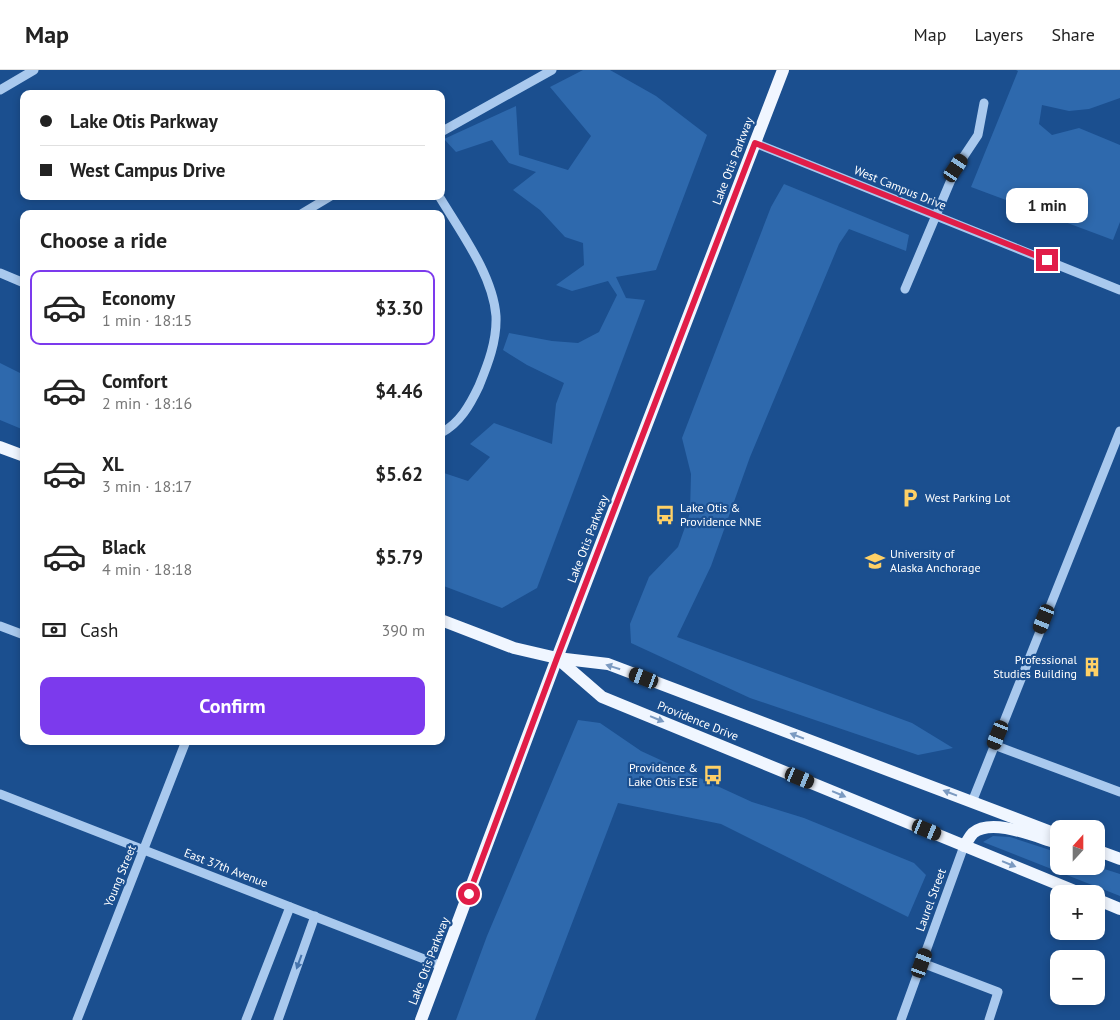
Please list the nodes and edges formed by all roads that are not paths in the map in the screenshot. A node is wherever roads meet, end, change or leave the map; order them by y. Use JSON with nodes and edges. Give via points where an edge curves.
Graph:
{"nodes":[{"id":1,"x":34,"y":70,"type":"edge"},
{"id":2,"x":552,"y":70,"type":"edge"},
{"id":3,"x":783,"y":70,"type":"edge"},
{"id":4,"x":0,"y":90,"type":"edge"},
{"id":5,"x":984,"y":103,"type":"dead end"},
{"id":6,"x":445,"y":130,"type":"edge"},
{"id":7,"x":755,"y":143,"type":"junction"},
{"id":8,"x":324,"y":200,"type":"edge"},
{"id":9,"x":441,"y":200,"type":"edge"},
{"id":10,"x":307,"y":210,"type":"edge"},
{"id":11,"x":936,"y":216,"type":"junction"},
{"id":12,"x":0,"y":273,"type":"edge"},
{"id":13,"x":20,"y":281,"type":"edge"},
{"id":14,"x":905,"y":289,"type":"dead end"},
{"id":15,"x":1120,"y":290,"type":"edge"},
{"id":16,"x":445,"y":431,"type":"edge"},
{"id":17,"x":1120,"y":431,"type":"edge"},
{"id":18,"x":0,"y":447,"type":"edge"},
{"id":19,"x":20,"y":454,"type":"edge"},
{"id":20,"x":445,"y":622,"type":"edge"},
{"id":21,"x":0,"y":626,"type":"edge"},
{"id":22,"x":20,"y":634,"type":"edge"},
{"id":23,"x":557,"y":658,"type":"junction"},
{"id":24,"x":184,"y":745,"type":"edge"},
{"id":25,"x":994,"y":745,"type":"junction"},
{"id":26,"x":1120,"y":792,"type":"edge"},
{"id":27,"x":0,"y":794,"type":"edge"},
{"id":28,"x":972,"y":802,"type":"junction"},
{"id":29,"x":1050,"y":832,"type":"edge"},
{"id":30,"x":1050,"y":841,"type":"edge"},
{"id":31,"x":964,"y":846,"type":"junction"},
{"id":32,"x":144,"y":850,"type":"junction"},
{"id":33,"x":1105,"y":853,"type":"edge"},
{"id":34,"x":1120,"y":859,"type":"edge"},
{"id":35,"x":1060,"y":885,"type":"edge"},
{"id":36,"x":1105,"y":903,"type":"edge"},
{"id":37,"x":290,"y":907,"type":"junction"},
{"id":38,"x":1120,"y":909,"type":"edge"},
{"id":39,"x":315,"y":916,"type":"junction"},
{"id":40,"x":922,"y":963,"type":"junction"},
{"id":41,"x":442,"y":966,"type":"junction"},
{"id":42,"x":77,"y":1020,"type":"edge"},
{"id":43,"x":246,"y":1020,"type":"edge"},
{"id":44,"x":278,"y":1020,"type":"edge"},
{"id":45,"x":421,"y":1020,"type":"edge"},
{"id":46,"x":901,"y":1020,"type":"edge"},
{"id":47,"x":989,"y":1020,"type":"edge"}],
"edges":[{"from":1,"to":4,"type":"street"},
{"from":2,"to":6,"type":"street"},
{"from":3,"to":7,"type":"main road","name":"Lake Otis Parkway"},
{"from":5,"to":11,"type":"street","via":[[978,135],[956,168]]},
{"from":7,"to":11,"type":"street","name":"West Campus Drive"},
{"from":7,"to":23,"type":"main road","name":"Lake Otis Parkway"},
{"from":8,"to":10,"type":"street"},
{"from":9,"to":16,"type":"street","via":[[480,265],[493,297],[496,317],[488,365],[464,413]]},
{"from":11,"to":14,"type":"street"},
{"from":11,"to":15,"type":"street","name":"West Campus Drive"},
{"from":12,"to":13,"type":"street"},
{"from":17,"to":25,"type":"street"},
{"from":18,"to":19,"type":"main road"},
{"from":20,"to":23,"type":"main road","via":[[514,648]]},
{"from":21,"to":22,"type":"street"},
{"from":28,"to":23,"type":"main road","name":"Providence Drive","one_way":true,"via":[[608,664]]},
{"from":23,"to":31,"type":"main road","name":"Providence Drive","one_way":true,"via":[[602,698]]},
{"from":23,"to":41,"type":"main road","name":"Lake Otis Parkway"},
{"from":24,"to":32,"type":"street","name":"Young Street"},
{"from":25,"to":26,"type":"street"},
{"from":25,"to":28,"type":"street"},
{"from":27,"to":32,"type":"street","name":"East 37th Avenue"},
{"from":28,"to":29,"type":"main road","name":"Providence Drive"},
{"from":30,"to":31,"type":"main road","via":[[1017,830],[991,826],[974,832]]},
{"from":31,"to":35,"type":"main road","name":"Providence Drive","one_way":true},
{"from":31,"to":40,"type":"street","name":"Laurel Street"},
{"from":32,"to":37,"type":"street","name":"East 37th Avenue"},
{"from":32,"to":42,"type":"street","name":"Young Street"},
{"from":33,"to":34,"type":"main road"},
{"from":36,"to":38,"type":"main road"},
{"from":37,"to":39,"type":"street","name":"East 37th Avenue"},
{"from":37,"to":43,"type":"street"},
{"from":39,"to":41,"type":"street","name":"East 37th Avenue"},
{"from":39,"to":44,"type":"street","one_way":true},
{"from":40,"to":46,"type":"street","name":"Laurel Street"},
{"from":40,"to":47,"type":"street","via":[[998,992]]},
{"from":41,"to":45,"type":"main road","name":"Lake Otis Parkway"}]}
